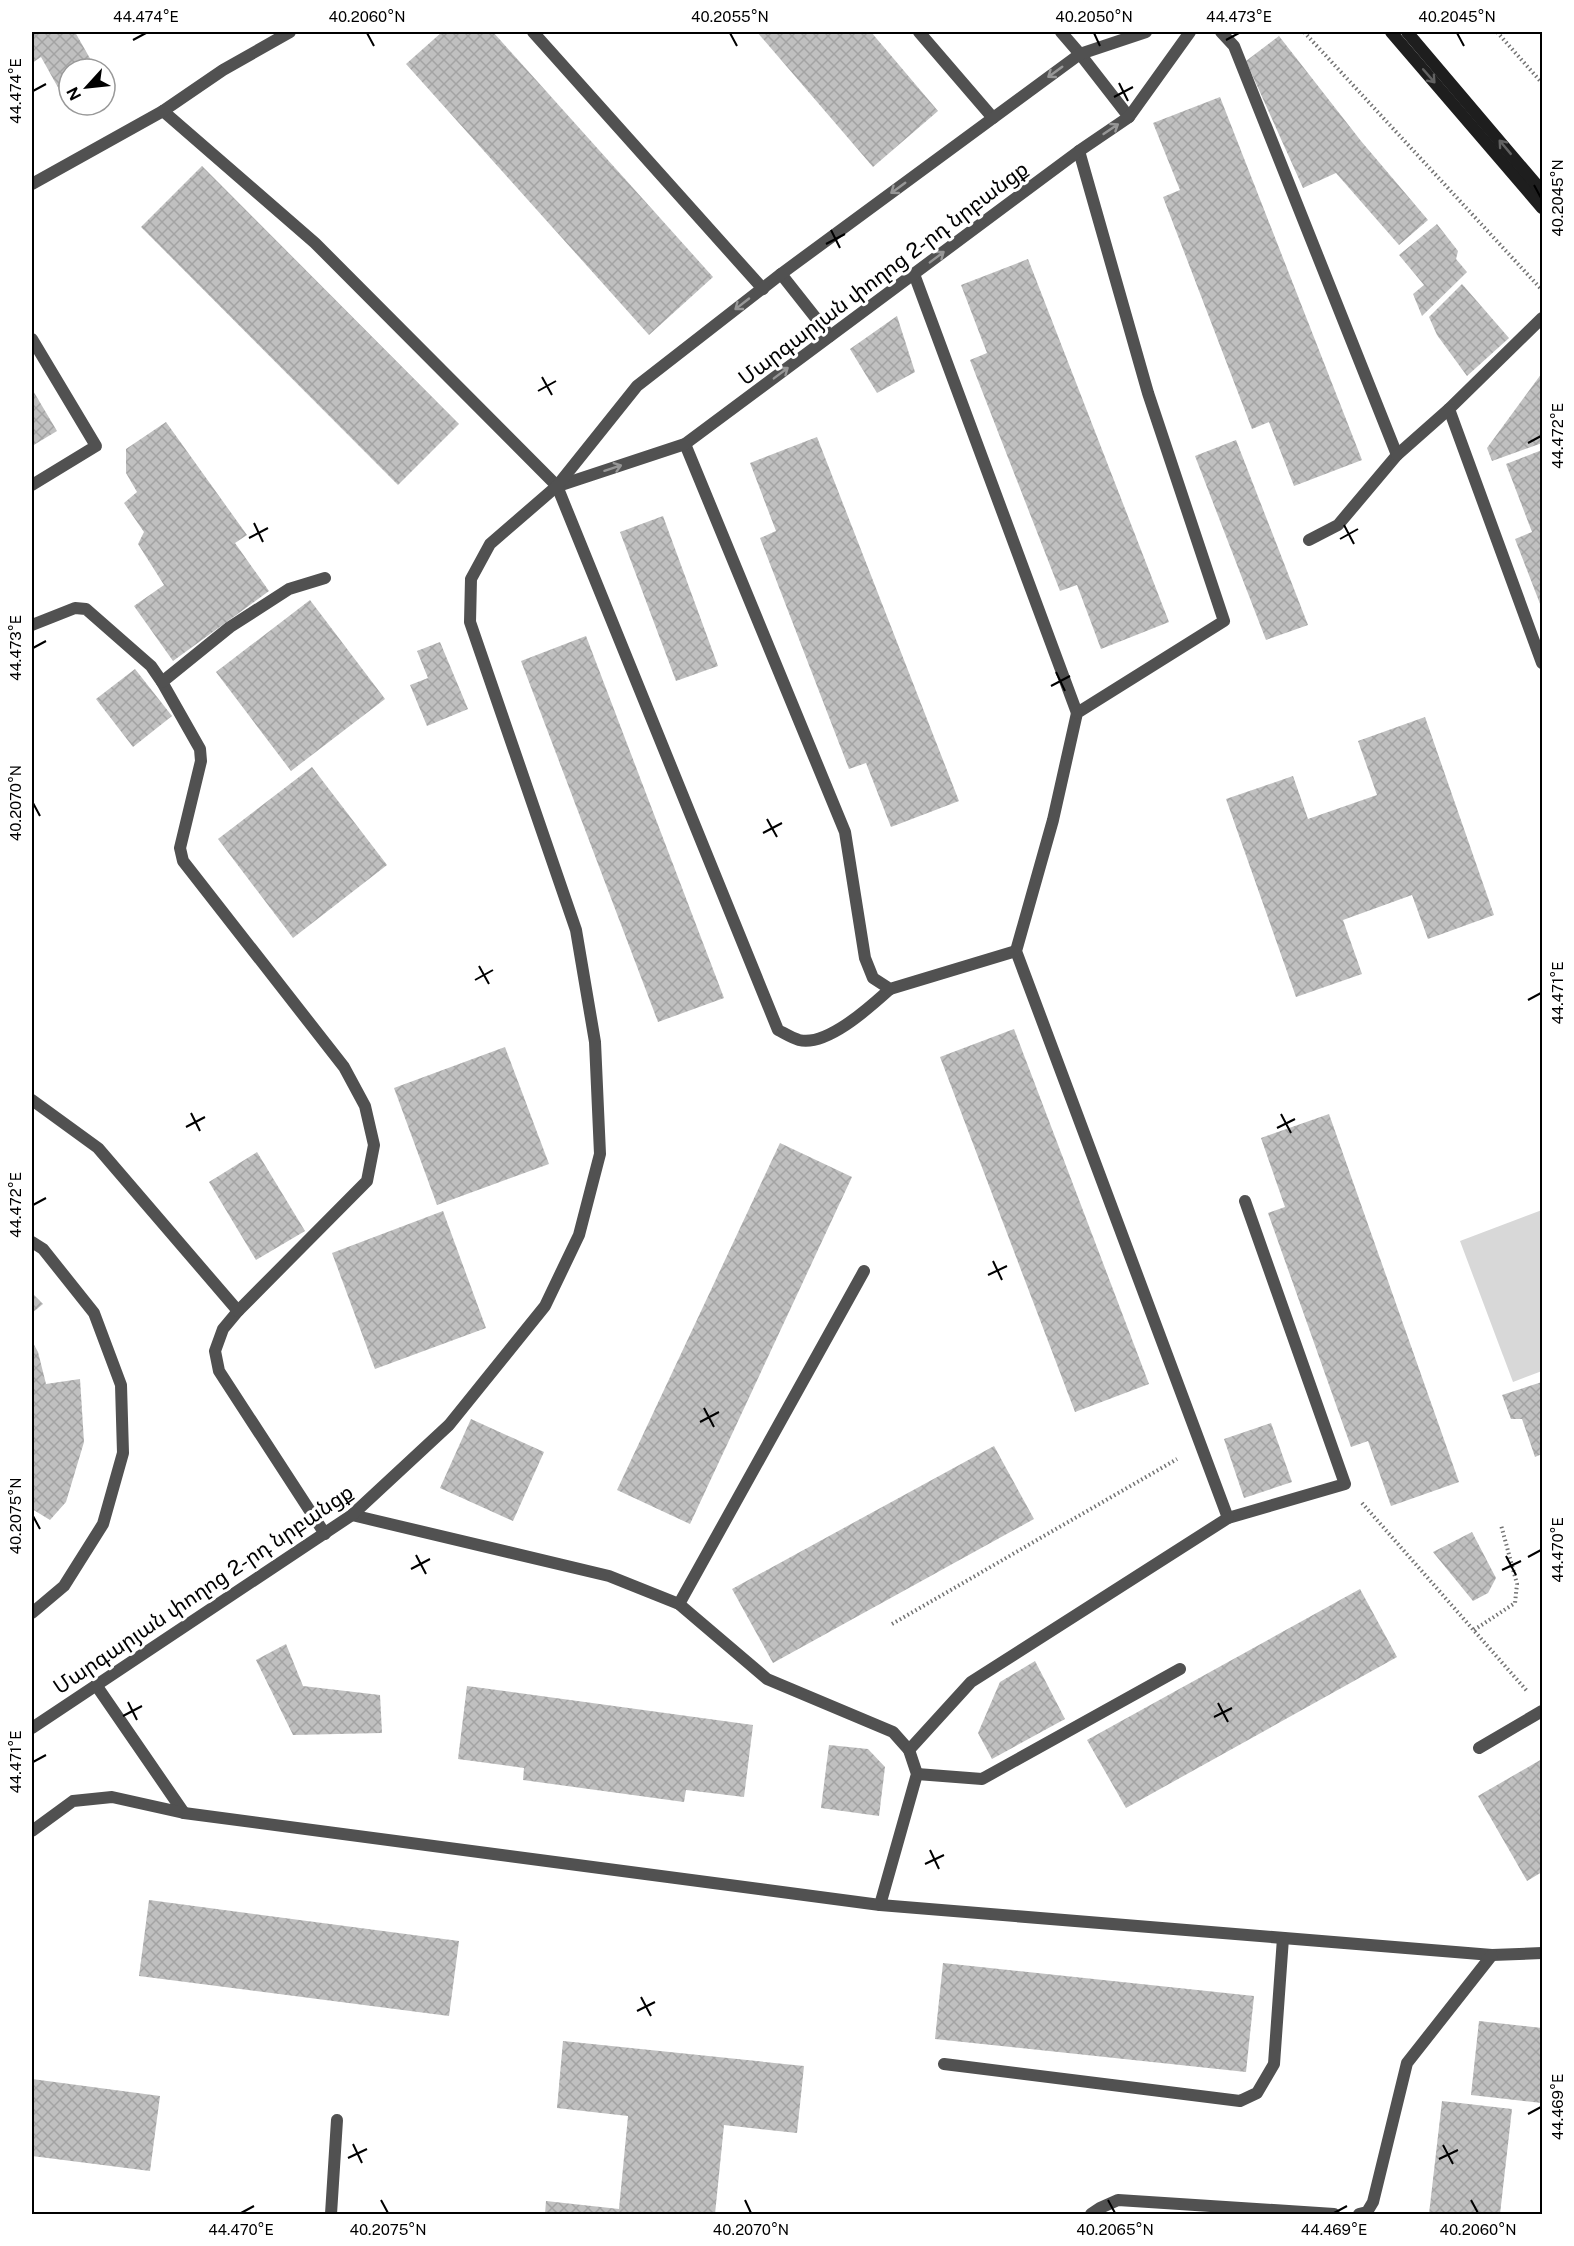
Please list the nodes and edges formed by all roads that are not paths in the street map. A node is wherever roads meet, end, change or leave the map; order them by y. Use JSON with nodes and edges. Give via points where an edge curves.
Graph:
{"nodes":[{"id":1,"x":290,"y":32,"type":"edge"},
{"id":2,"x":533,"y":32,"type":"edge"},
{"id":3,"x":919,"y":32,"type":"edge"},
{"id":4,"x":1061,"y":32,"type":"edge"},
{"id":5,"x":1146,"y":32,"type":"edge"},
{"id":6,"x":1190,"y":32,"type":"edge"},
{"id":7,"x":1221,"y":32,"type":"edge"},
{"id":8,"x":1391,"y":32,"type":"edge"},
{"id":9,"x":1407,"y":32,"type":"edge"},
{"id":10,"x":1080,"y":54,"type":"junction"},
{"id":11,"x":163,"y":111,"type":"junction"},
{"id":12,"x":1129,"y":117,"type":"junction"},
{"id":13,"x":993,"y":118,"type":"junction"},
{"id":14,"x":1079,"y":151,"type":"junction"},
{"id":15,"x":32,"y":184,"type":"edge"},
{"id":16,"x":1542,"y":191,"type":"edge"},
{"id":17,"x":1542,"y":208,"type":"edge"},
{"id":18,"x":781,"y":274,"type":"junction"},
{"id":19,"x":914,"y":274,"type":"junction"},
{"id":20,"x":763,"y":289,"type":"junction"},
{"id":21,"x":1542,"y":318,"type":"edge"},
{"id":22,"x":830,"y":336,"type":"junction"},
{"id":23,"x":32,"y":339,"type":"edge"},
{"id":24,"x":1449,"y":409,"type":"junction"},
{"id":25,"x":686,"y":444,"type":"junction"},
{"id":26,"x":1398,"y":456,"type":"junction"},
{"id":27,"x":32,"y":485,"type":"edge"},
{"id":28,"x":557,"y":486,"type":"junction"},
{"id":29,"x":1309,"y":540,"type":"dead end"},
{"id":30,"x":325,"y":578,"type":"dead end"},
{"id":31,"x":32,"y":625,"type":"edge"},
{"id":32,"x":1542,"y":663,"type":"edge"},
{"id":33,"x":162,"y":682,"type":"junction"},
{"id":34,"x":1077,"y":712,"type":"junction"},
{"id":35,"x":1016,"y":951,"type":"junction"},
{"id":36,"x":890,"y":989,"type":"junction"},
{"id":37,"x":32,"y":1100,"type":"edge"},
{"id":38,"x":1245,"y":1201,"type":"dead end"},
{"id":39,"x":32,"y":1242,"type":"edge"},
{"id":40,"x":864,"y":1271,"type":"dead end"},
{"id":41,"x":238,"y":1311,"type":"junction"},
{"id":42,"x":352,"y":1515,"type":"junction"},
{"id":43,"x":1228,"y":1518,"type":"junction"},
{"id":44,"x":325,"y":1534,"type":"junction"},
{"id":45,"x":679,"y":1604,"type":"junction"},
{"id":46,"x":32,"y":1613,"type":"edge"},
{"id":47,"x":1180,"y":1669,"type":"dead end"},
{"id":48,"x":96,"y":1685,"type":"junction"},
{"id":49,"x":1542,"y":1711,"type":"edge"},
{"id":50,"x":32,"y":1728,"type":"edge"},
{"id":51,"x":1479,"y":1748,"type":"dead end"},
{"id":52,"x":909,"y":1750,"type":"junction"},
{"id":53,"x":917,"y":1774,"type":"junction"},
{"id":54,"x":184,"y":1813,"type":"junction"},
{"id":55,"x":32,"y":1831,"type":"edge"},
{"id":56,"x":880,"y":1905,"type":"junction"},
{"id":57,"x":1283,"y":1938,"type":"junction"},
{"id":58,"x":1542,"y":1953,"type":"edge"},
{"id":59,"x":1492,"y":1955,"type":"junction"},
{"id":60,"x":944,"y":2064,"type":"dead end"},
{"id":61,"x":337,"y":2120,"type":"dead end"},
{"id":62,"x":331,"y":2214,"type":"edge"},
{"id":63,"x":1091,"y":2214,"type":"edge"},
{"id":64,"x":1334,"y":2214,"type":"edge"},
{"id":65,"x":1359,"y":2214,"type":"edge"}],
"edges":[{"from":1,"to":11,"type":"street","via":[[223,70]]},
{"from":2,"to":20,"type":"street"},
{"from":3,"to":13,"type":"street"},
{"from":4,"to":10,"type":"street"},
{"from":5,"to":10,"type":"street","name":"Մարգարյան փողոց 2-րդ նրբանցք"},
{"from":6,"to":12,"type":"street","name":"Մարգարյան փողոց 2-րդ նրբանցք"},
{"from":7,"to":26,"type":"street","via":[[1234,46]]},
{"from":8,"to":17,"type":"main road","one_way":true},
{"from":16,"to":9,"type":"main road","one_way":true},
{"from":10,"to":12,"type":"street"},
{"from":10,"to":13,"type":"street","name":"Մարգարյան փողոց 2-րդ նրբանցք","one_way":true},
{"from":11,"to":15,"type":"street"},
{"from":11,"to":28,"type":"street","via":[[315,243]]},
{"from":14,"to":12,"type":"street","name":"Մարգարյան փողոց 2-րդ նրբանցք","one_way":true},
{"from":13,"to":18,"type":"street","name":"Մարգարյան փողոց 2-րդ նրբանցք","one_way":true},
{"from":19,"to":14,"type":"street","name":"Մարգարյան փողոց 2-րդ նրբանցք","one_way":true},
{"from":14,"to":34,"type":"street","via":[[1148,393],[1224,621]]},
{"from":18,"to":20,"type":"street","name":"Մարգարյան փողոց 2-րդ նրբանցք"},
{"from":18,"to":22,"type":"street"},
{"from":19,"to":22,"type":"street","name":"Մարգարյան փողոց 2-րդ նրբանցք"},
{"from":19,"to":34,"type":"street"},
{"from":20,"to":28,"type":"street","name":"Մարգարյան փողոց 2-րդ նրբանցք","one_way":true,"via":[[637,386]]},
{"from":21,"to":24,"type":"street"},
{"from":25,"to":22,"type":"street","name":"Մարգարյան փողոց 2-րդ նրբանցք","one_way":true},
{"from":23,"to":27,"type":"street","via":[[96,446]]},
{"from":24,"to":26,"type":"street"},
{"from":24,"to":32,"type":"street"},
{"from":28,"to":25,"type":"street","name":"Մարգարյան փողոց 2-րդ նրբանցք","one_way":true},
{"from":25,"to":36,"type":"street","via":[[845,832],[865,958],[873,978]]},
{"from":26,"to":29,"type":"street","via":[[1338,525]]},
{"from":28,"to":36,"type":"street","via":[[778,1030],[800,1040],[817,1039],[862,1015]]},
{"from":28,"to":42,"type":"street","name":"Մարգարյան փողոց 2-րդ նրբանցք","via":[[490,544],[471,579],[470,622],[576,930],[595,1042],[600,1154],[579,1235],[545,1306],[449,1425]]},
{"from":30,"to":33,"type":"street","via":[[289,589],[230,627]]},
{"from":31,"to":33,"type":"street","via":[[75,608],[86,609],[150,666]]},
{"from":33,"to":41,"type":"street","via":[[200,749],[201,761],[180,848],[183,861],[344,1067],[365,1106],[374,1145],[367,1181]]},
{"from":34,"to":35,"type":"street","via":[[1053,820]]},
{"from":35,"to":36,"type":"street"},
{"from":35,"to":43,"type":"street"},
{"from":37,"to":41,"type":"street","via":[[98,1148]]},
{"from":38,"to":43,"type":"street","via":[[1346,1484]]},
{"from":39,"to":46,"type":"street","via":[[43,1249],[94,1313],[121,1384],[123,1453],[103,1524],[64,1586]]},
{"from":40,"to":45,"type":"street"},
{"from":41,"to":44,"type":"street","via":[[223,1329],[215,1351],[219,1371]]},
{"from":42,"to":44,"type":"street","name":"Մարգարյան փողոց 2-րդ նրբանցք"},
{"from":42,"to":45,"type":"street","via":[[609,1576]]},
{"from":43,"to":52,"type":"street","via":[[971,1682]]},
{"from":44,"to":48,"type":"street","name":"Մարգարյան փողոց 2-րդ նրբանցք"},
{"from":45,"to":52,"type":"street","via":[[767,1679],[893,1732]]},
{"from":47,"to":53,"type":"street","via":[[981,1779]]},
{"from":48,"to":50,"type":"street","name":"Մարգարյան փողոց 2-րդ նրբանցք"},
{"from":48,"to":54,"type":"street"},
{"from":49,"to":51,"type":"street"},
{"from":52,"to":53,"type":"street"},
{"from":53,"to":56,"type":"street"},
{"from":54,"to":55,"type":"street","via":[[112,1797],[73,1802]]},
{"from":54,"to":56,"type":"street"},
{"from":56,"to":57,"type":"street"},
{"from":57,"to":59,"type":"street"},
{"from":57,"to":60,"type":"street","via":[[1274,2064],[1257,2093],[1240,2101]]},
{"from":58,"to":59,"type":"street"},
{"from":59,"to":65,"type":"street","via":[[1407,2063],[1373,2202],[1367,2212]]},
{"from":61,"to":62,"type":"street"},
{"from":63,"to":64,"type":"street","via":[[1118,2200]]}]}
